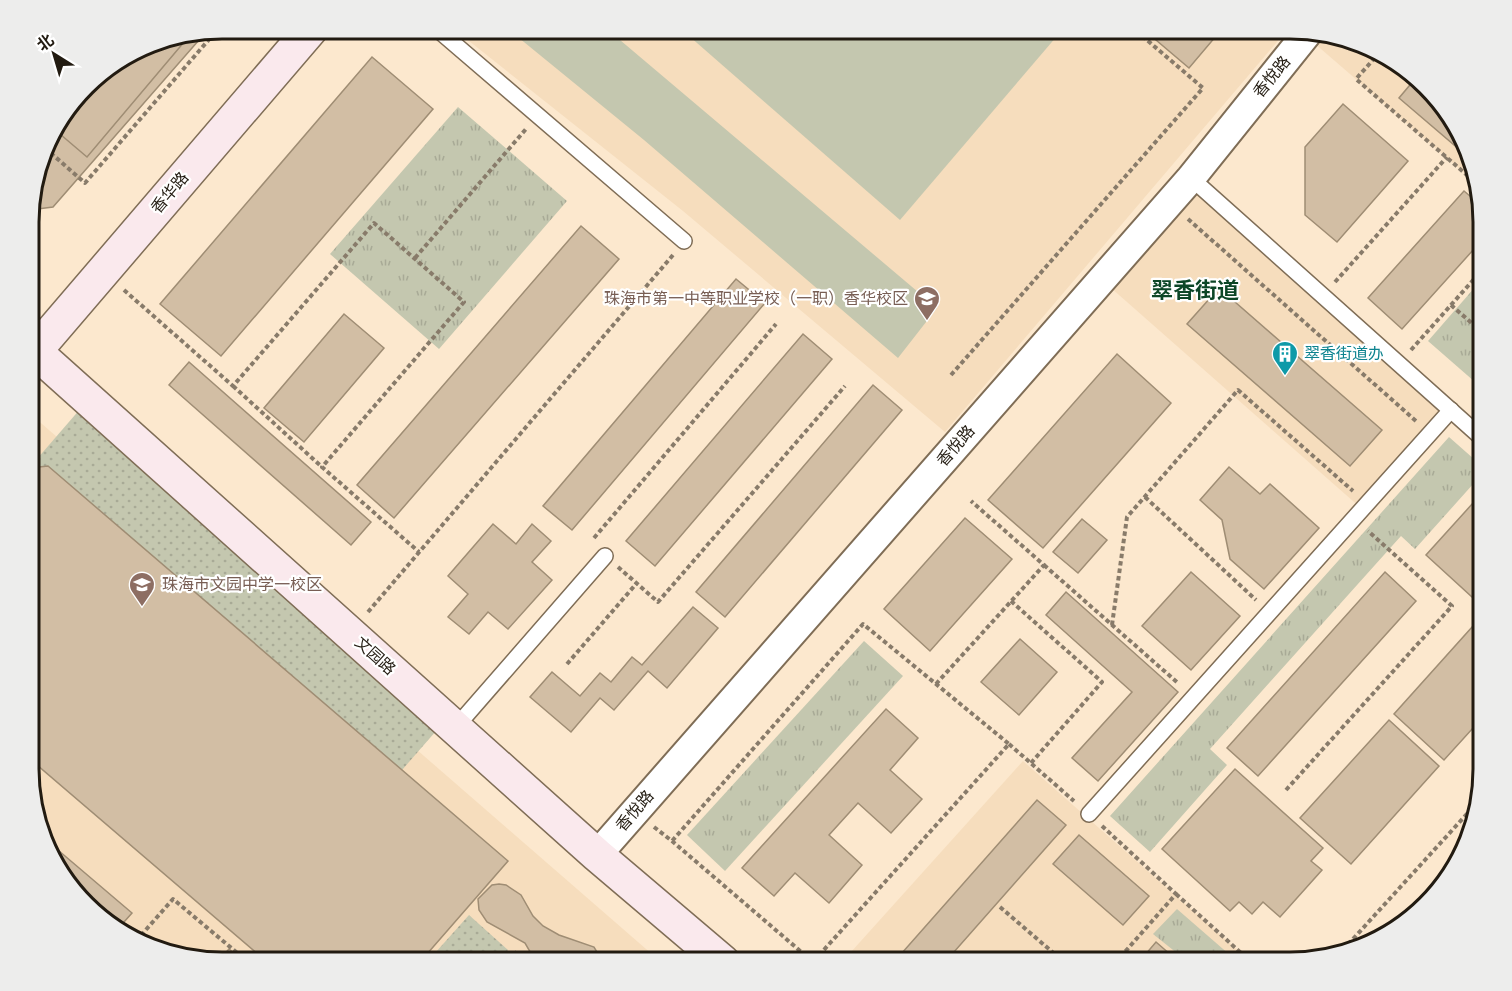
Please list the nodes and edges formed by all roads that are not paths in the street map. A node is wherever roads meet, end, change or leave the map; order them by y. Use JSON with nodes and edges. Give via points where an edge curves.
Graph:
{"nodes":[{"id":1,"x":302,"y":39,"type":"edge"},
{"id":2,"x":450,"y":39,"type":"edge"},
{"id":3,"x":1303,"y":40,"type":"edge"},
{"id":4,"x":1191,"y":178,"type":"junction"},
{"id":5,"x":684,"y":241,"type":"road end"},
{"id":6,"x":39,"y":344,"type":"edge"},
{"id":7,"x":39,"y":358,"type":"edge"},
{"id":8,"x":1450,"y":410,"type":"junction"},
{"id":9,"x":1473,"y":430,"type":"edge"},
{"id":10,"x":605,"y":556,"type":"road end"},
{"id":11,"x":455,"y":728,"type":"junction"},
{"id":12,"x":1089,"y":814,"type":"road end"},
{"id":13,"x":597,"y":855,"type":"junction"},
{"id":14,"x":711,"y":952,"type":"edge"}],
"edges":[{"from":1,"to":6,"type":"street","name":"香华路"},
{"from":2,"to":5,"type":"lane"},
{"from":3,"to":4,"type":"street","name":"香悅路"},
{"from":4,"to":8,"type":"lane"},
{"from":4,"to":13,"type":"street","name":"香悅路"},
{"from":7,"to":11,"type":"street","name":"文园路"},
{"from":8,"to":9,"type":"lane"},
{"from":8,"to":12,"type":"lane"},
{"from":10,"to":11,"type":"lane"},
{"from":11,"to":13,"type":"street","name":"文园路"},
{"from":13,"to":14,"type":"street","name":"文园路"}]}
